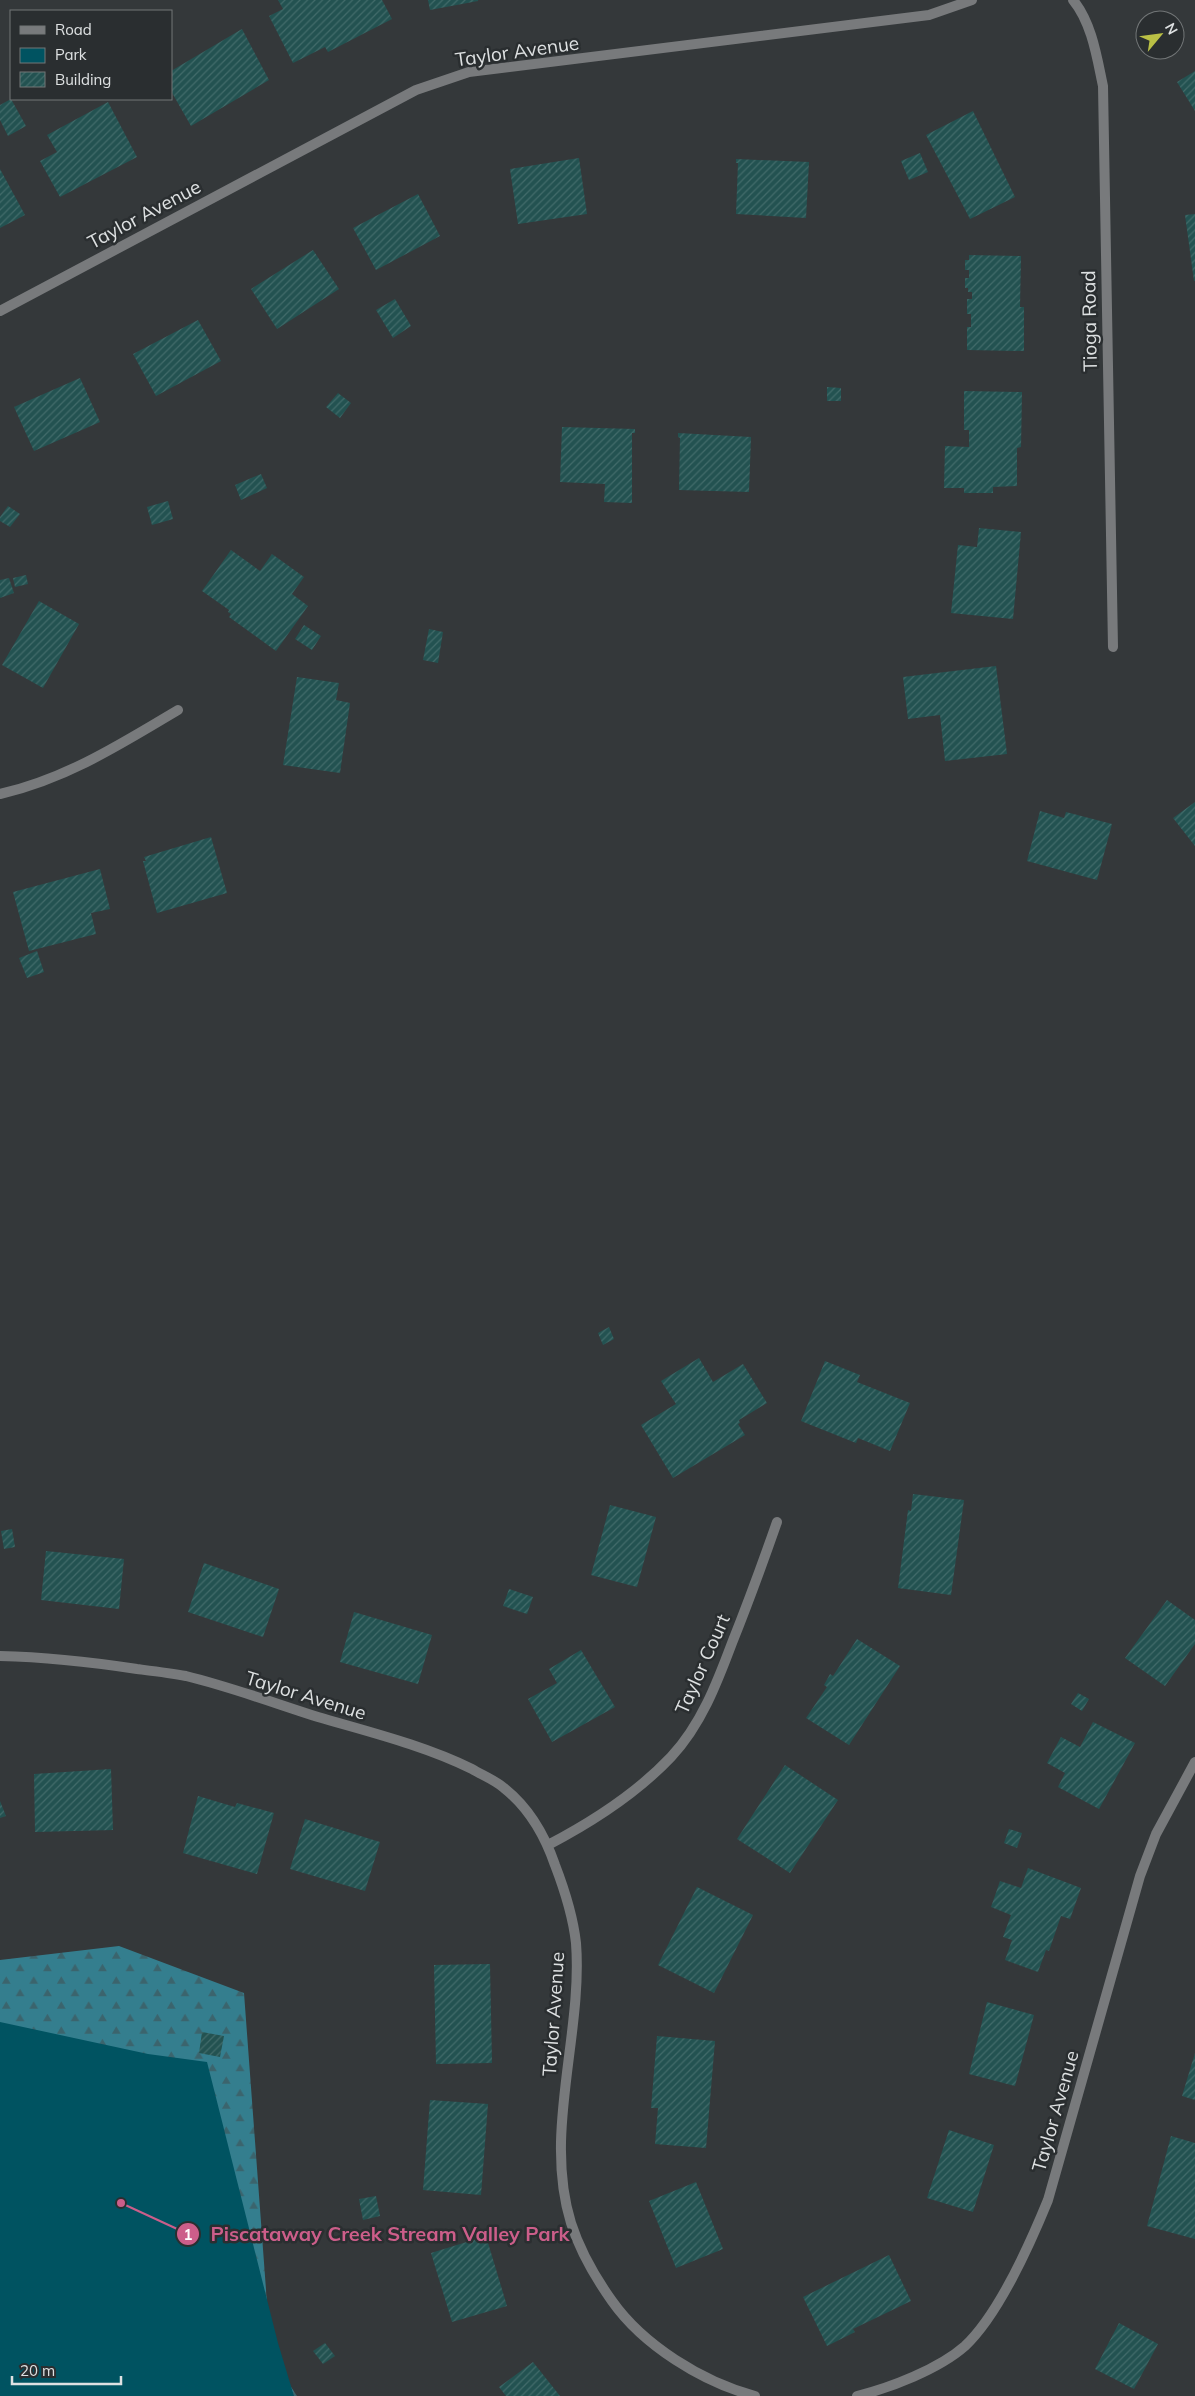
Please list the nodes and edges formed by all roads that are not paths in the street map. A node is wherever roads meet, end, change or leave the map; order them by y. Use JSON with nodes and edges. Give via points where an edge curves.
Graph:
{"nodes":[{"id":1,"x":972,"y":0,"type":"edge"},
{"id":2,"x":1073,"y":0,"type":"edge"},
{"id":3,"x":0,"y":311,"type":"edge"},
{"id":4,"x":1113,"y":647,"type":"dead end"},
{"id":5,"x":178,"y":710,"type":"dead end"},
{"id":6,"x":0,"y":794,"type":"edge"},
{"id":7,"x":777,"y":1522,"type":"dead end"},
{"id":8,"x":0,"y":1656,"type":"edge"},
{"id":9,"x":1195,"y":1762,"type":"edge"},
{"id":10,"x":548,"y":1846,"type":"junction"},
{"id":11,"x":755,"y":2396,"type":"edge"},
{"id":12,"x":857,"y":2396,"type":"edge"}],
"edges":[{"from":1,"to":3,"type":"street","name":"Taylor Avenue","via":[[929,15],[469,72],[416,90]]},
{"from":2,"to":4,"type":"street","name":"Tioga Road","via":[[1080,8],[1093,42],[1104,86]]},
{"from":5,"to":6,"type":"street","via":[[88,764]]},
{"from":7,"to":10,"type":"street","name":"Taylor Court","via":[[714,1689],[693,1727],[671,1756],[632,1791],[588,1824]]},
{"from":8,"to":10,"type":"street","name":"Taylor Avenue","via":[[46,1657],[185,1676],[409,1744],[459,1763],[501,1785],[517,1799]]},
{"from":9,"to":12,"type":"street","name":"Taylor Avenue","via":[[1156,1834],[1140,1876],[1048,2200],[1028,2250],[989,2315],[964,2346],[935,2365],[899,2382]]},
{"from":10,"to":11,"type":"street","name":"Taylor Avenue","via":[[568,1900],[576,1944],[574,2010],[562,2132],[564,2178],[571,2222],[587,2262],[605,2290],[624,2318],[649,2342],[705,2375]]}]}
